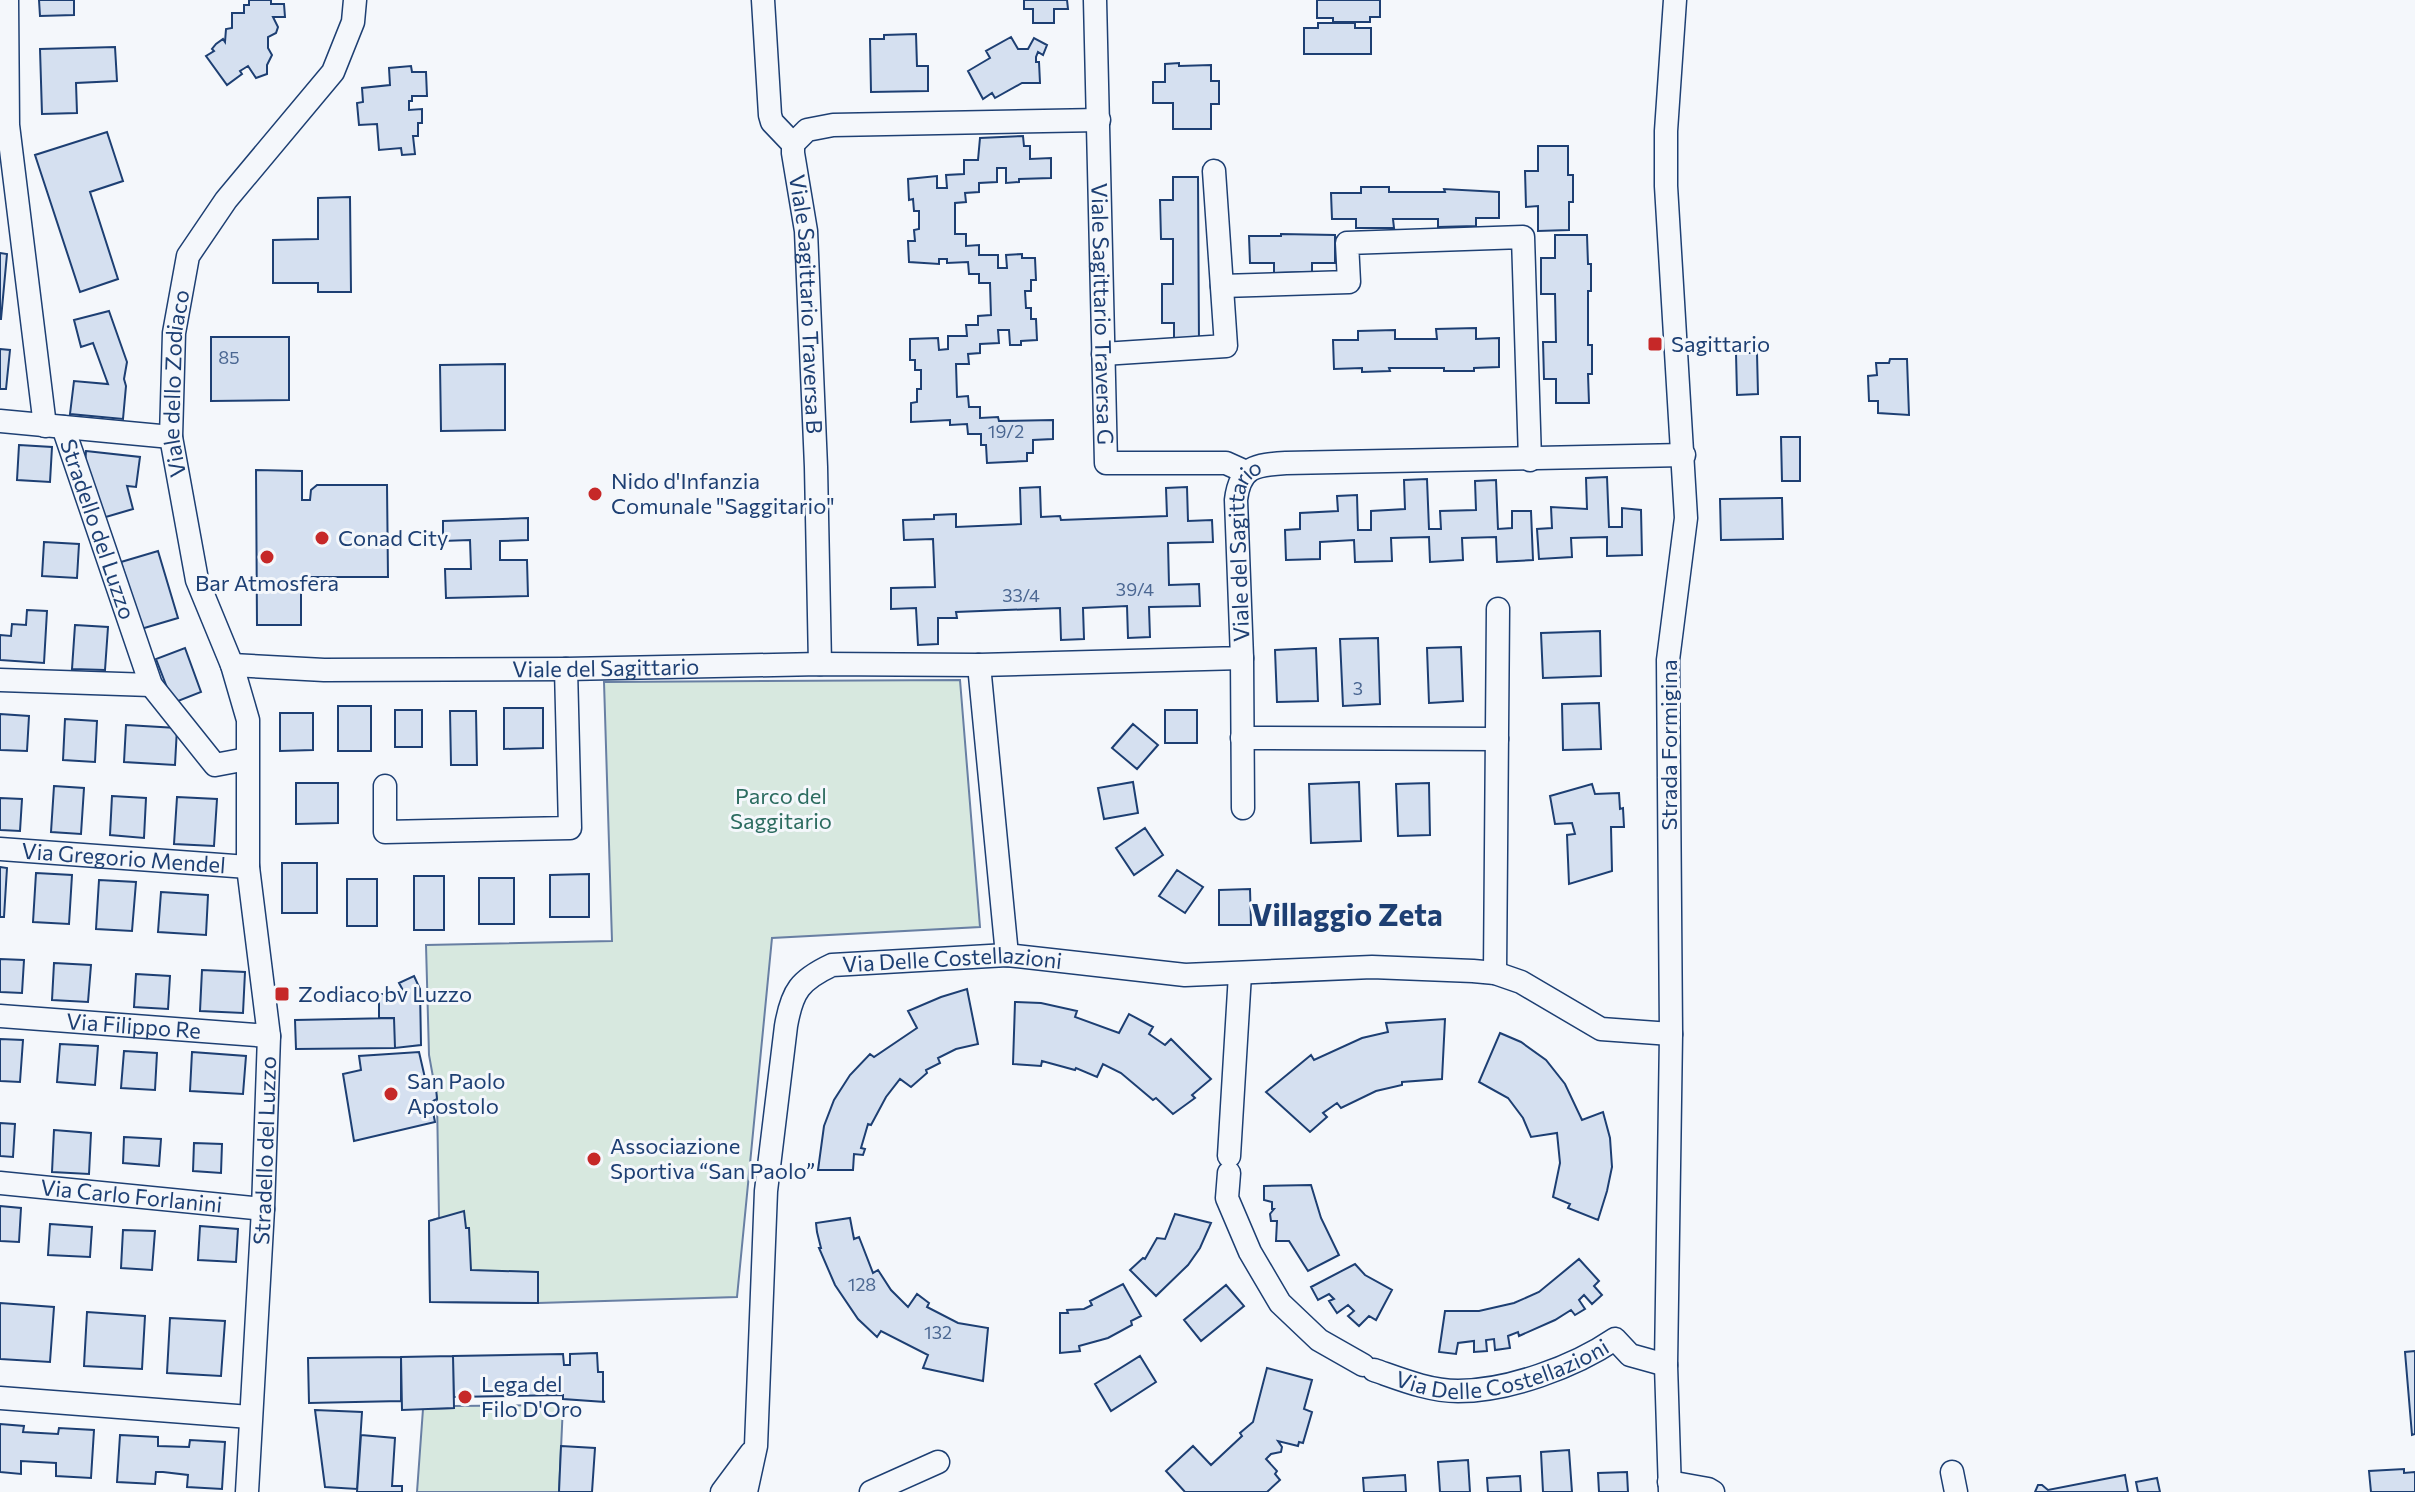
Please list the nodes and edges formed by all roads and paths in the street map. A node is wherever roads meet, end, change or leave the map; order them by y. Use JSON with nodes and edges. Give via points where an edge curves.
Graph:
{"nodes":[{"id":1,"x":7,"y":0,"type":"edge"},
{"id":2,"x":355,"y":0,"type":"edge"},
{"id":3,"x":763,"y":0,"type":"edge"},
{"id":4,"x":1095,"y":0,"type":"edge"},
{"id":5,"x":1675,"y":0,"type":"edge"},
{"id":6,"x":1099,"y":120,"type":"junction"},
{"id":7,"x":793,"y":144,"type":"junction"},
{"id":8,"x":1214,"y":171,"type":"dead end"},
{"id":9,"x":1222,"y":286,"type":"junction"},
{"id":10,"x":1103,"y":354,"type":"junction"},
{"id":11,"x":0,"y":421,"type":"edge"},
{"id":12,"x":54,"y":426,"type":"junction"},
{"id":13,"x":171,"y":437,"type":"junction"},
{"id":14,"x":1684,"y":455,"type":"junction"},
{"id":15,"x":1530,"y":460,"type":"junction"},
{"id":16,"x":1246,"y":472,"type":"junction"},
{"id":17,"x":1498,"y":609,"type":"dead end"},
{"id":18,"x":1242,"y":658,"type":"junction"},
{"id":19,"x":820,"y":664,"type":"junction"},
{"id":20,"x":232,"y":665,"type":"junction"},
{"id":21,"x":979,"y":665,"type":"junction"},
{"id":22,"x":566,"y":669,"type":"junction"},
{"id":23,"x":0,"y":680,"type":"edge"},
{"id":24,"x":151,"y":685,"type":"junction"},
{"id":25,"x":1242,"y":738,"type":"junction"},
{"id":26,"x":1497,"y":739,"type":"junction"},
{"id":27,"x":247,"y":759,"type":"junction"},
{"id":28,"x":385,"y":786,"type":"dead end"},
{"id":29,"x":1243,"y":808,"type":"dead end"},
{"id":30,"x":250,"y":810,"type":"joint"},
{"id":31,"x":0,"y":849,"type":"edge"},
{"id":32,"x":248,"y":867,"type":"junction"},
{"id":33,"x":1007,"y":955,"type":"junction"},
{"id":34,"x":1495,"y":973,"type":"junction"},
{"id":35,"x":1240,"y":974,"type":"junction"},
{"id":36,"x":0,"y":1016,"type":"edge"},
{"id":37,"x":1671,"y":1034,"type":"junction"},
{"id":38,"x":269,"y":1036,"type":"junction"},
{"id":39,"x":0,"y":1183,"type":"edge"},
{"id":40,"x":263,"y":1209,"type":"junction"},
{"id":41,"x":1666,"y":1365,"type":"junction"},
{"id":42,"x":0,"y":1398,"type":"edge"},
{"id":43,"x":250,"y":1417,"type":"junction"},
{"id":44,"x":756,"y":1446,"type":"junction"},
{"id":45,"x":938,"y":1462,"type":"dead end"},
{"id":46,"x":1670,"y":1487,"type":"edge"},
{"id":47,"x":247,"y":1492,"type":"edge"},
{"id":48,"x":722,"y":1492,"type":"edge"},
{"id":49,"x":746,"y":1492,"type":"edge"},
{"id":50,"x":871,"y":1492,"type":"edge"},
{"id":51,"x":1713,"y":1492,"type":"edge"}],
"edges":[{"from":1,"to":12,"type":"street","name":"Stradello del Luzzo","via":[[8,125]]},
{"from":2,"to":13,"type":"street","name":"Viale dello Zodiaco","via":[[353,22],[333,72],[226,200],[188,256],[174,333]]},
{"from":3,"to":7,"type":"street","name":"Viale Sagittario Traversa B","via":[[770,115]]},
{"from":4,"to":6,"type":"street","name":"Viale Sagittario Traversa G"},
{"from":5,"to":14,"type":"street","name":"Strada Formigina","via":[[1666,186]]},
{"from":6,"to":7,"type":"street","via":[[833,125],[807,130]]},
{"from":6,"to":10,"type":"street","name":"Viale Sagittario Traversa G"},
{"from":7,"to":19,"type":"street","name":"Viale Sagittario Traversa B","via":[[806,231]]},
{"from":8,"to":9,"type":"street"},
{"from":9,"to":10,"type":"street","via":[[1226,346]]},
{"from":9,"to":15,"type":"street","via":[[1349,282],[1347,243],[1523,237]]},
{"from":10,"to":16,"type":"street","name":"Viale Sagittario Traversa G","via":[[1106,463],[1226,463]]},
{"from":11,"to":12,"type":"street"},
{"from":12,"to":13,"type":"street"},
{"from":12,"to":24,"type":"street","name":"Stradello del Luzzo"},
{"from":13,"to":20,"type":"street","name":"Viale dello Zodiaco","via":[[197,580]]},
{"from":14,"to":15,"type":"street","name":"Viale del Sagittario"},
{"from":14,"to":37,"type":"street","name":"Strada Formigina","via":[[1686,518],[1668,660]]},
{"from":15,"to":16,"type":"street","name":"Viale del Sagittario","via":[[1286,463]]},
{"from":16,"to":18,"type":"street","name":"Viale del Sagittario","via":[[1236,500]]},
{"from":17,"to":26,"type":"street"},
{"from":18,"to":21,"type":"street","name":"Viale del Sagittario"},
{"from":18,"to":25,"type":"street"},
{"from":19,"to":21,"type":"street","name":"Viale del Sagittario"},
{"from":19,"to":22,"type":"street","name":"Viale del Sagittario"},
{"from":20,"to":22,"type":"street","name":"Viale del Sagittario"},
{"from":20,"to":27,"type":"street","name":"Viale dello Zodiaco","via":[[248,720]]},
{"from":21,"to":33,"type":"street"},
{"from":22,"to":28,"type":"street","via":[[570,828],[385,832]]},
{"from":23,"to":24,"type":"street"},
{"from":24,"to":27,"type":"street","name":"Stradello del Luzzo","via":[[215,765]]},
{"from":25,"to":26,"type":"street"},
{"from":25,"to":29,"type":"street"},
{"from":26,"to":34,"type":"street"},
{"from":27,"to":30,"type":"street","name":"Viale dello Zodiaco"},
{"from":30,"to":32,"type":"street","name":"Stradello del Luzzo"},
{"from":31,"to":32,"type":"street","name":"Via Gregorio Mendel"},
{"from":32,"to":38,"type":"street","name":"Stradello del Luzzo"},
{"from":33,"to":35,"type":"street","name":"Via Delle Costellazioni","via":[[1185,975]]},
{"from":33,"to":44,"type":"street","name":"Via Delle Costellazioni","via":[[832,965],[797,989],[786,1026],[766,1191]]},
{"from":34,"to":35,"type":"street","name":"Via Delle Costellazioni","via":[[1372,967]]},
{"from":34,"to":37,"type":"street","name":"Via Delle Costellazioni","via":[[1538,990],[1601,1029]]},
{"from":35,"to":41,"type":"street","name":"Via Delle Costellazioni","via":[[1227,1198],[1280,1303],[1319,1340],[1368,1368],[1412,1384],[1458,1391],[1555,1371],[1588,1358],[1615,1339],[1630,1355]]},
{"from":36,"to":38,"type":"street","name":"Via Filippo Re"},
{"from":37,"to":41,"type":"street","name":"Strada Formigina"},
{"from":38,"to":40,"type":"street","name":"Stradello del Luzzo"},
{"from":39,"to":40,"type":"street","name":"Via Carlo Forlanini"},
{"from":40,"to":43,"type":"street","name":"Stradello del Luzzo"},
{"from":41,"to":46,"type":"street","name":"Strada Formigina"},
{"from":42,"to":43,"type":"street"},
{"from":43,"to":47,"type":"street","name":"Stradello del Luzzo"},
{"from":44,"to":48,"type":"street"},
{"from":44,"to":49,"type":"street","name":"Via Delle Costellazioni"},
{"from":45,"to":50,"type":"street"},
{"from":46,"to":51,"type":"street"}]}
